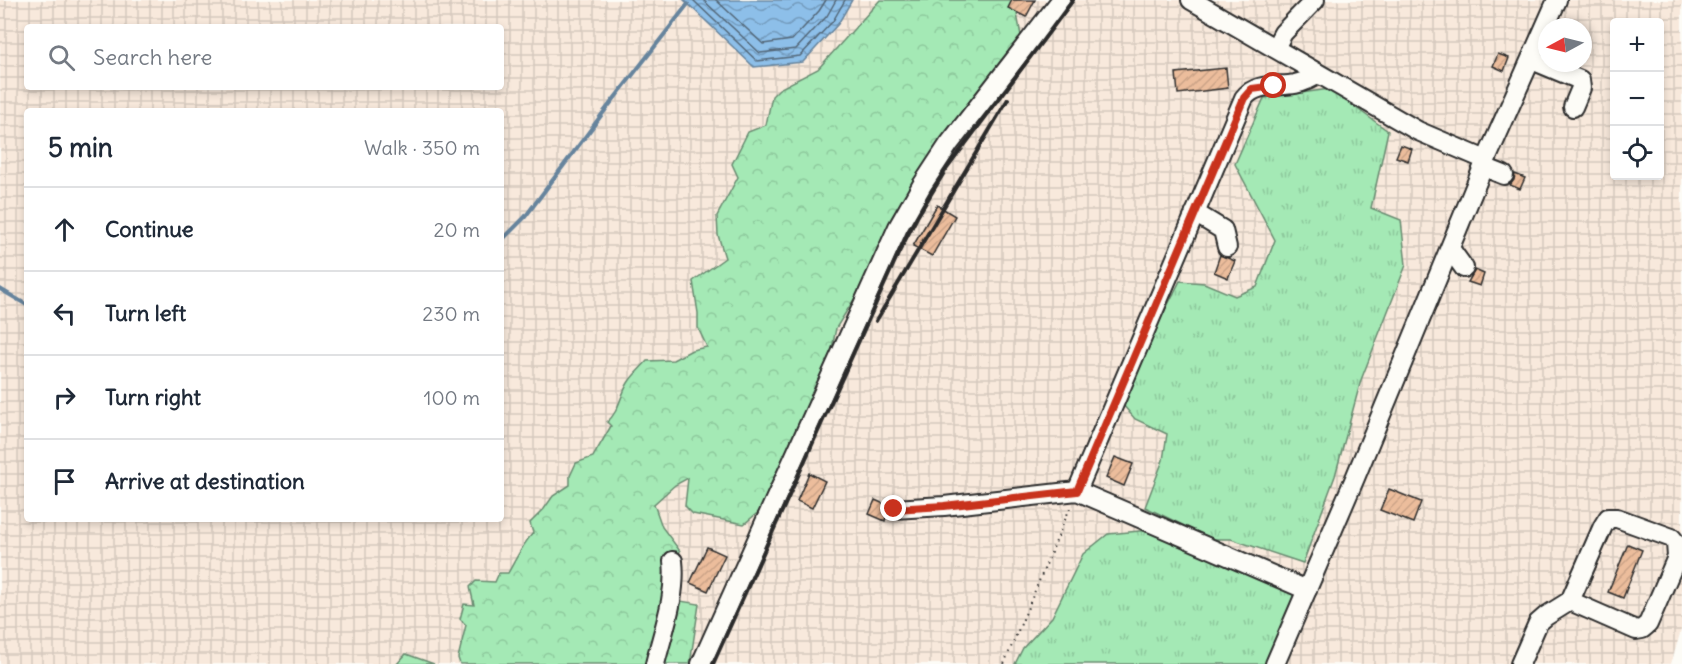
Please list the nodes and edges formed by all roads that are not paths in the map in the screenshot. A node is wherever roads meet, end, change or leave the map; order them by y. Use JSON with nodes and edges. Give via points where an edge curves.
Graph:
{"nodes":[{"id":1,"x":1061,"y":0,"type":"edge"},
{"id":2,"x":1191,"y":0,"type":"edge"},
{"id":3,"x":1316,"y":0,"type":"edge"},
{"id":4,"x":1557,"y":0,"type":"edge"},
{"id":5,"x":1275,"y":48,"type":"junction"},
{"id":6,"x":1532,"y":60,"type":"junction"},
{"id":7,"x":1318,"y":75,"type":"junction"},
{"id":8,"x":1574,"y":107,"type":"dead end"},
{"id":9,"x":1485,"y":164,"type":"junction"},
{"id":10,"x":1504,"y":175,"type":"dead end"},
{"id":11,"x":1195,"y":213,"type":"junction"},
{"id":12,"x":1227,"y":248,"type":"dead end"},
{"id":13,"x":1451,"y":249,"type":"junction"},
{"id":14,"x":1464,"y":268,"type":"dead end"},
{"id":15,"x":1077,"y":491,"type":"junction"},
{"id":16,"x":894,"y":509,"type":"dead end"},
{"id":17,"x":674,"y":561,"type":"dead end"},
{"id":18,"x":1306,"y":590,"type":"junction"},
{"id":19,"x":1570,"y":601,"type":"junction"},
{"id":20,"x":655,"y":664,"type":"edge"},
{"id":21,"x":701,"y":664,"type":"edge"},
{"id":22,"x":1275,"y":664,"type":"edge"},
{"id":23,"x":1520,"y":664,"type":"edge"}],
"edges":[{"from":1,"to":21,"type":"lane","via":[[949,144],[898,227]]},
{"from":2,"to":5,"type":"lane"},
{"from":3,"to":5,"type":"lane","via":[[1283,33]]},
{"from":4,"to":6,"type":"lane"},
{"from":5,"to":7,"type":"lane"},
{"from":6,"to":8,"type":"lane","via":[[1580,80]]},
{"from":6,"to":9,"type":"lane","via":[[1518,77]]},
{"from":7,"to":9,"type":"lane","via":[[1415,136]]},
{"from":7,"to":11,"type":"lane","via":[[1247,93]]},
{"from":9,"to":10,"type":"lane"},
{"from":9,"to":13,"type":"lane"},
{"from":11,"to":12,"type":"lane","via":[[1223,230]]},
{"from":11,"to":15,"type":"lane","via":[[1097,461]]},
{"from":13,"to":14,"type":"lane"},
{"from":13,"to":18,"type":"lane"},
{"from":15,"to":16,"type":"lane"},
{"from":15,"to":18,"type":"lane"},
{"from":17,"to":20,"type":"lane","via":[[675,576]]},
{"from":18,"to":22,"type":"lane"},
{"from":19,"to":19,"type":"lane","via":[[1608,518],[1672,538],[1676,543],[1677,557],[1648,624],[1642,629],[1636,630]]},
{"from":19,"to":23,"type":"lane","via":[[1538,624]]}]}
